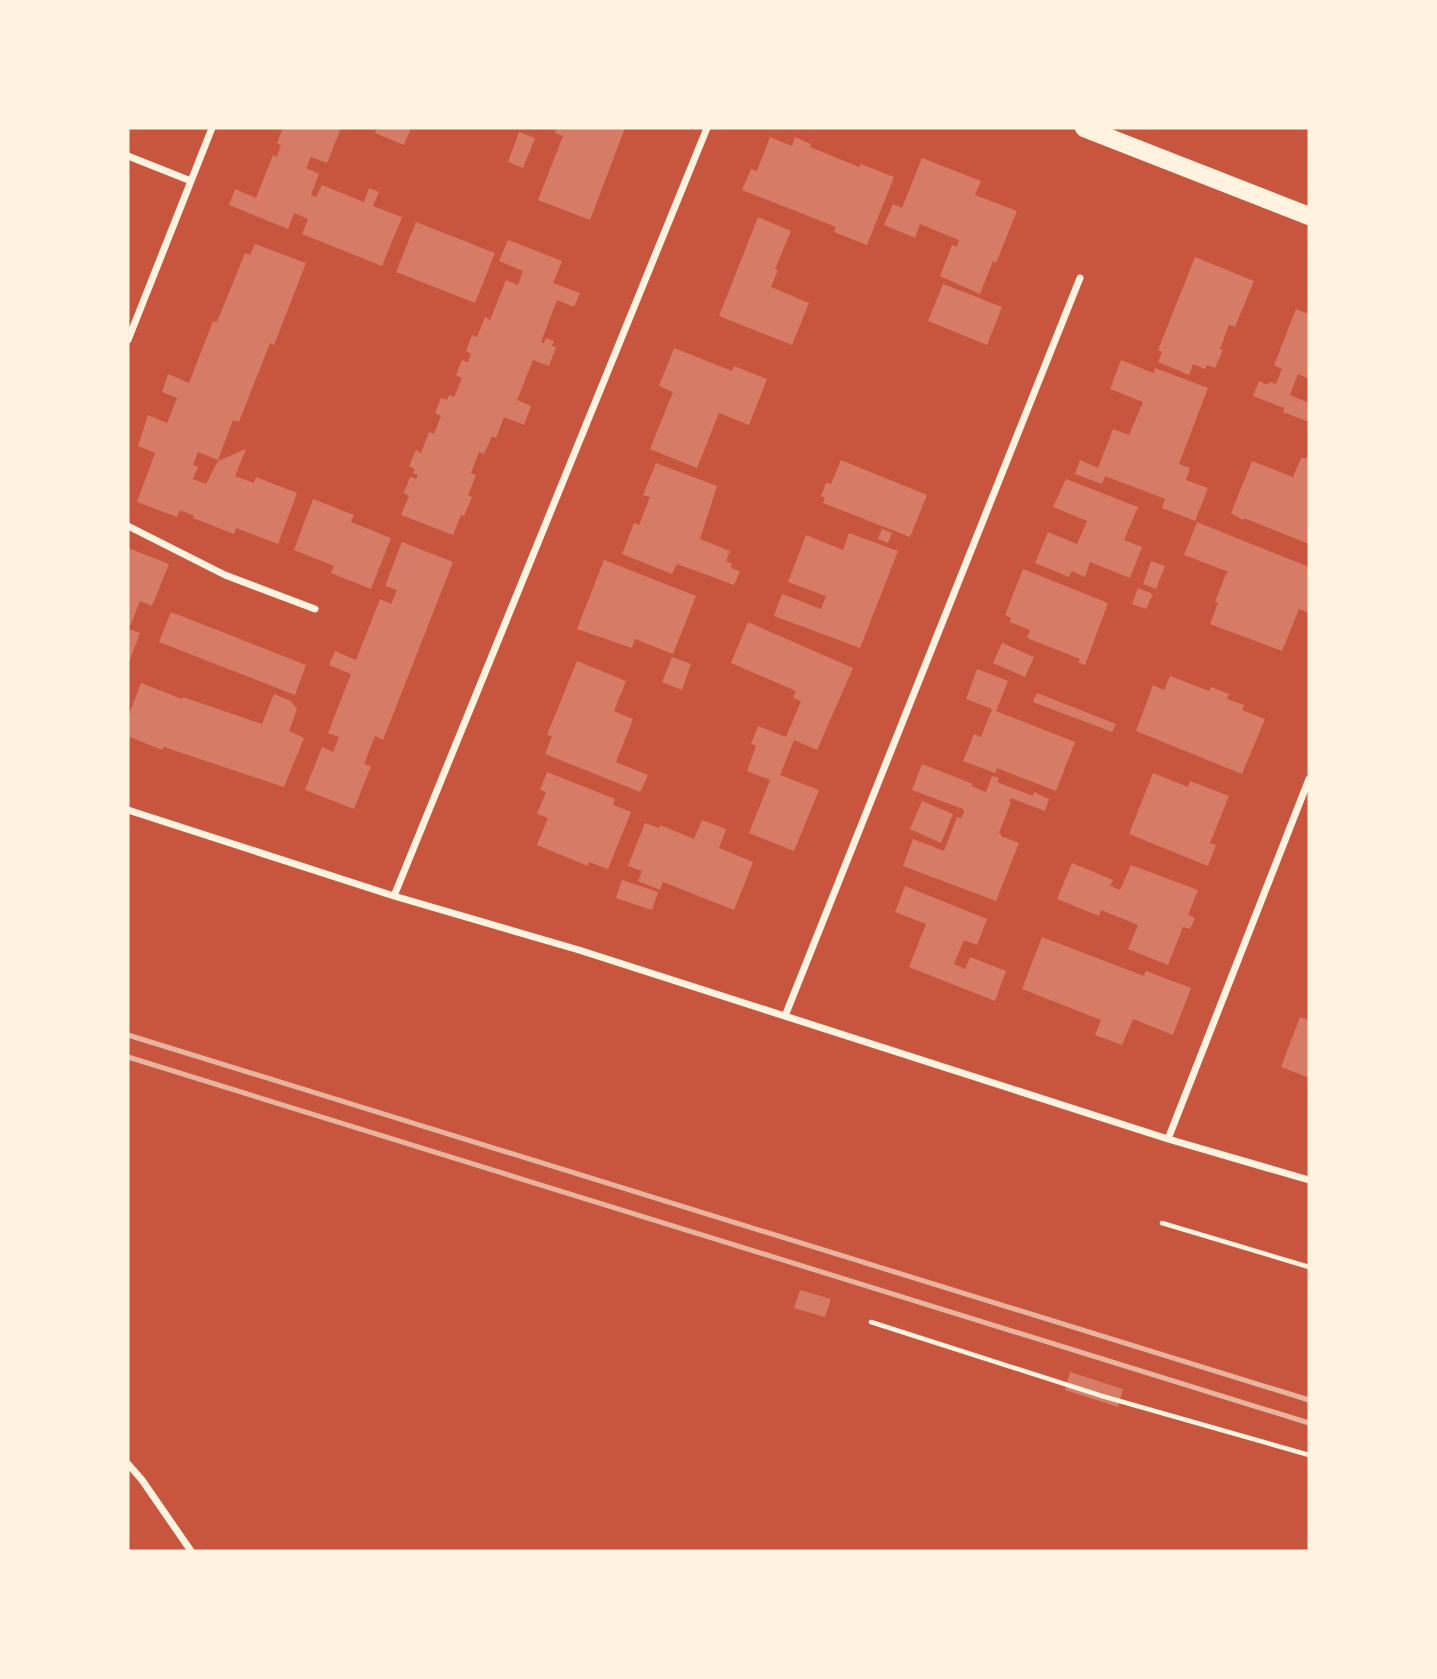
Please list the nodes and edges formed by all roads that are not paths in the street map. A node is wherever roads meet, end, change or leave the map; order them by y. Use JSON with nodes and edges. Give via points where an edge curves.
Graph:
{"nodes":[{"id":1,"x":212,"y":128,"type":"edge"},
{"id":2,"x":707,"y":128,"type":"edge"},
{"id":3,"x":1084,"y":128,"type":"edge"},
{"id":4,"x":128,"y":156,"type":"edge"},
{"id":5,"x":191,"y":181,"type":"junction"},
{"id":6,"x":1309,"y":216,"type":"edge"},
{"id":7,"x":1080,"y":278,"type":"dead end"},
{"id":8,"x":128,"y":340,"type":"edge"},
{"id":9,"x":128,"y":526,"type":"edge"},
{"id":10,"x":315,"y":609,"type":"dead end"},
{"id":11,"x":1309,"y":779,"type":"edge"},
{"id":12,"x":128,"y":810,"type":"edge"},
{"id":13,"x":394,"y":896,"type":"junction"},
{"id":14,"x":785,"y":1016,"type":"junction"},
{"id":15,"x":1168,"y":1139,"type":"junction"},
{"id":16,"x":1309,"y":1180,"type":"edge"},
{"id":17,"x":128,"y":1464,"type":"edge"},
{"id":18,"x":191,"y":1551,"type":"edge"}],
"edges":[{"from":1,"to":5,"type":"street"},
{"from":2,"to":13,"type":"street"},
{"from":3,"to":6,"type":"main road"},
{"from":4,"to":5,"type":"street"},
{"from":5,"to":8,"type":"street"},
{"from":7,"to":14,"type":"street"},
{"from":9,"to":10,"type":"street","via":[[225,575]]},
{"from":11,"to":15,"type":"street"},
{"from":12,"to":13,"type":"street"},
{"from":13,"to":14,"type":"street"},
{"from":14,"to":15,"type":"street"},
{"from":15,"to":16,"type":"street"},
{"from":17,"to":18,"type":"street"}]}
